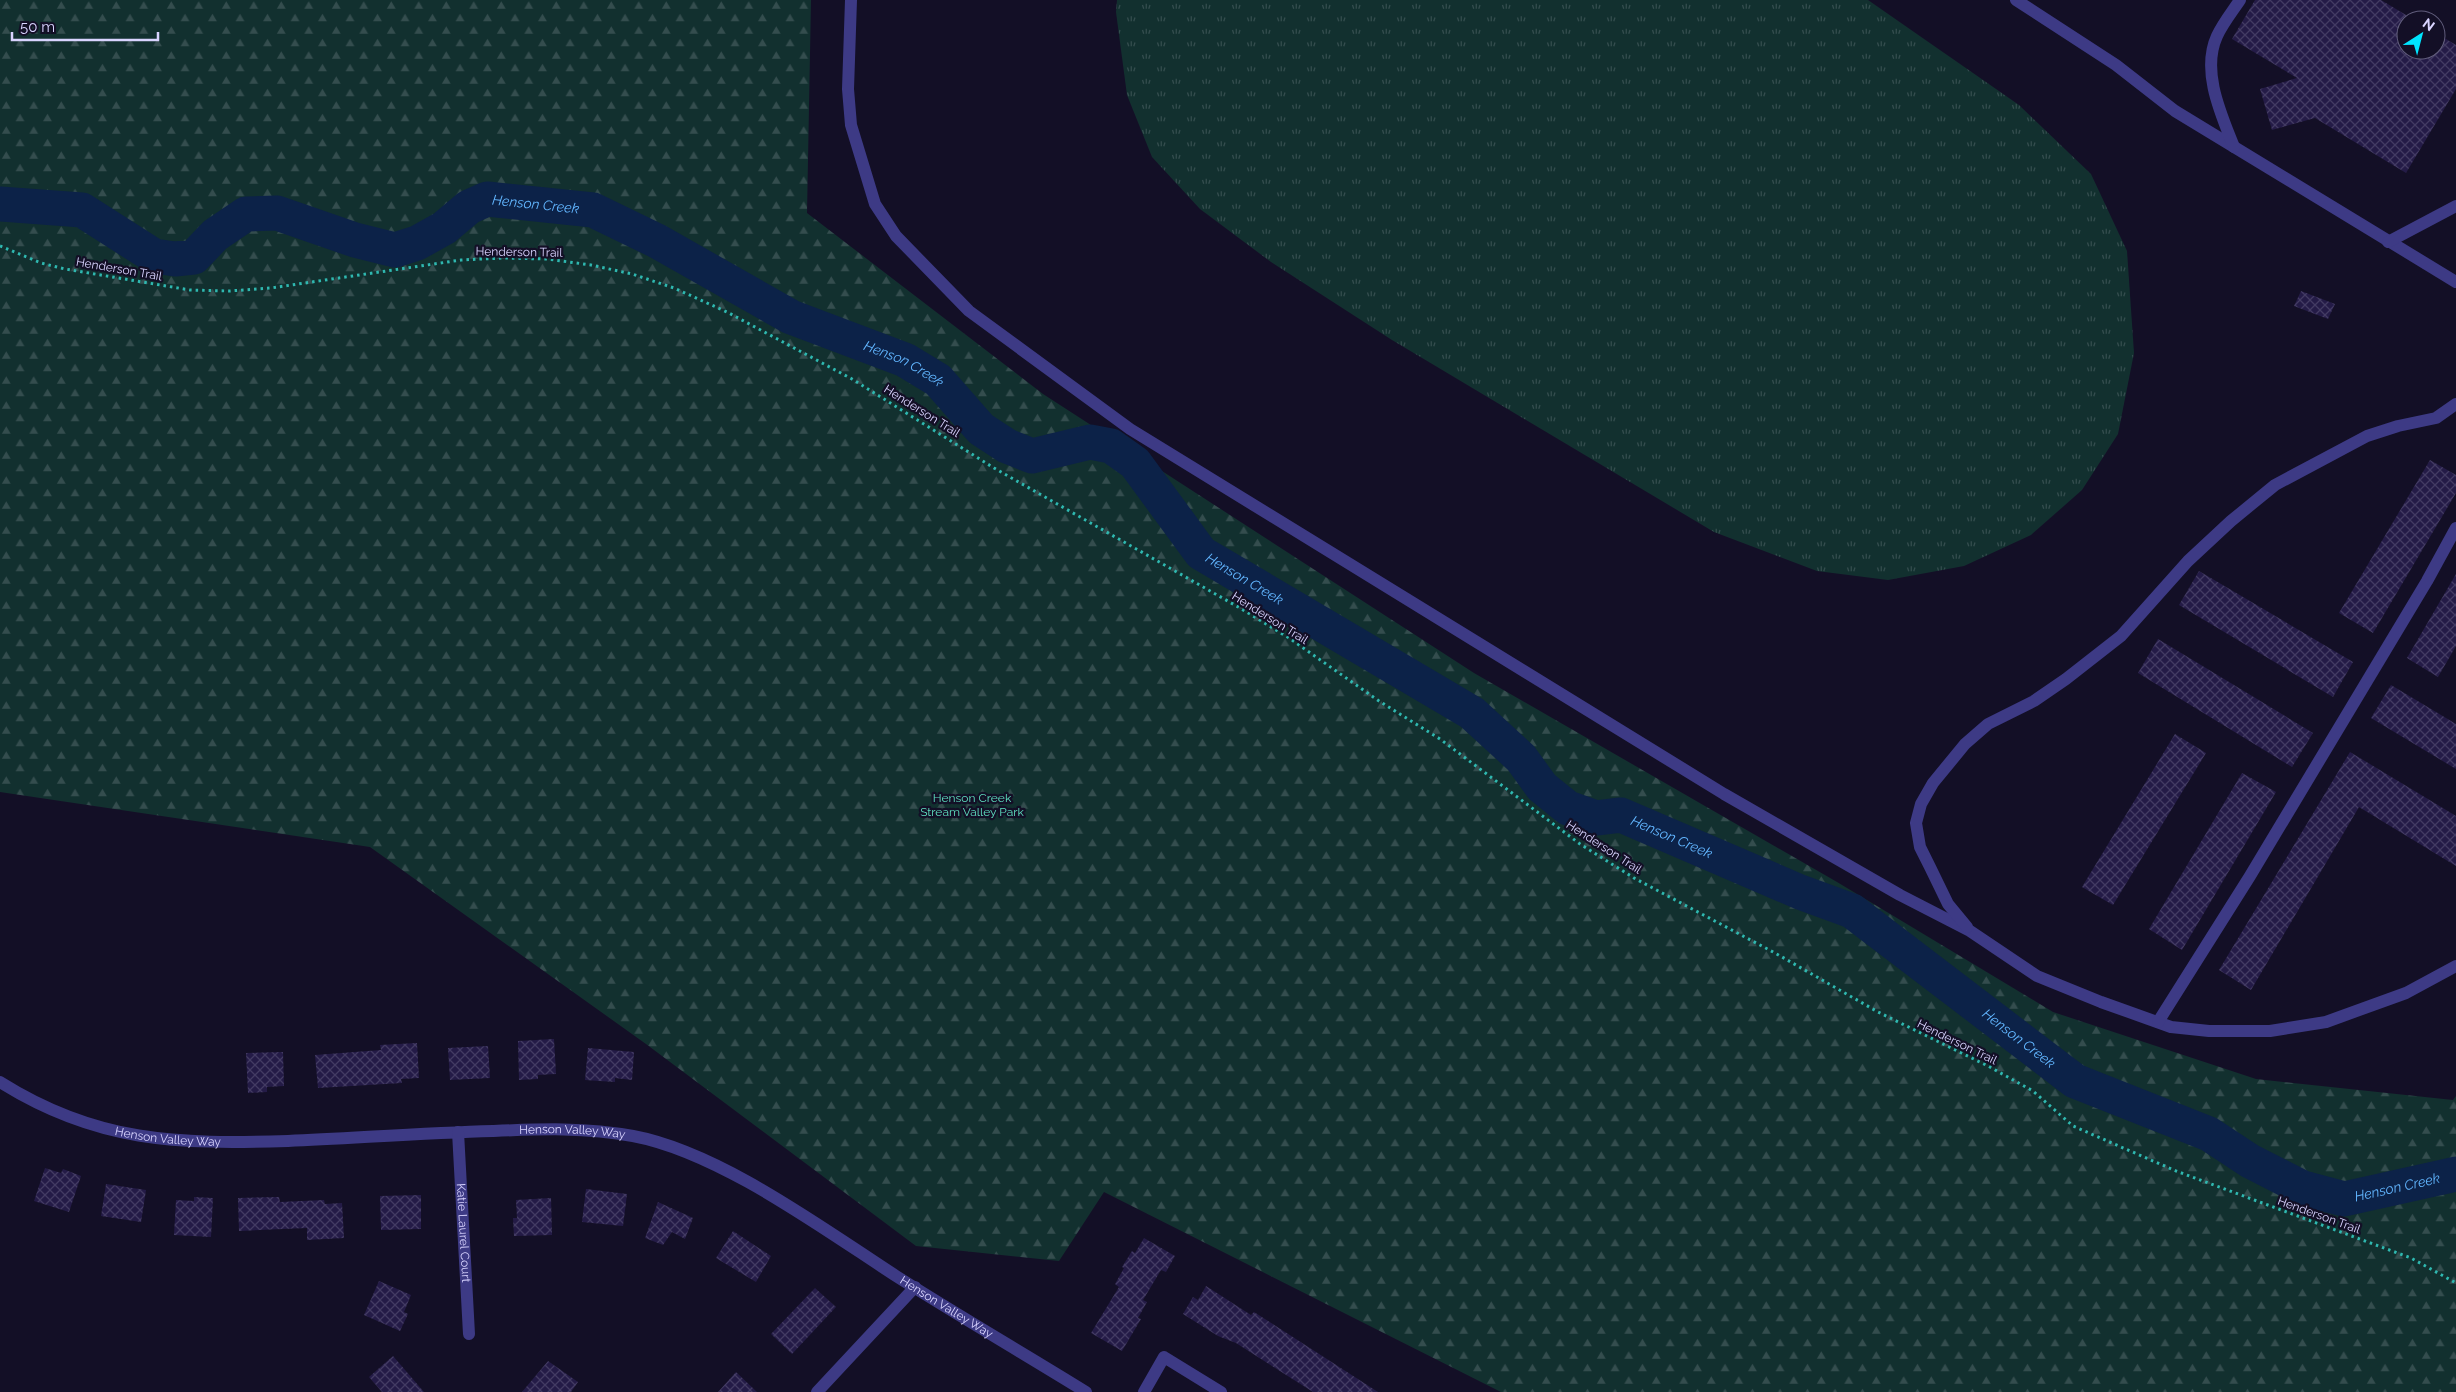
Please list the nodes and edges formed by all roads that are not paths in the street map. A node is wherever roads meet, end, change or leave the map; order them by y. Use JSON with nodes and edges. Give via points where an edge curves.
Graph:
{"nodes":[{"id":1,"x":851,"y":0,"type":"edge"},
{"id":2,"x":2016,"y":0,"type":"edge"},
{"id":3,"x":2240,"y":0,"type":"edge"},
{"id":4,"x":2234,"y":147,"type":"junction"},
{"id":5,"x":2456,"y":206,"type":"edge"},
{"id":6,"x":2388,"y":242,"type":"junction"},
{"id":7,"x":2456,"y":282,"type":"edge"},
{"id":8,"x":2456,"y":404,"type":"edge"},
{"id":9,"x":2456,"y":415,"type":"edge"},
{"id":10,"x":2436,"y":418,"type":"junction"},
{"id":11,"x":2456,"y":528,"type":"edge"},
{"id":12,"x":1970,"y":931,"type":"junction"},
{"id":13,"x":2456,"y":966,"type":"edge"},
{"id":14,"x":2158,"y":1022,"type":"junction"},
{"id":15,"x":0,"y":1082,"type":"edge"},
{"id":16,"x":458,"y":1132,"type":"junction"},
{"id":17,"x":915,"y":1287,"type":"junction"},
{"id":18,"x":469,"y":1334,"type":"dead end"},
{"id":19,"x":817,"y":1392,"type":"edge"},
{"id":20,"x":1086,"y":1392,"type":"edge"},
{"id":21,"x":1144,"y":1392,"type":"edge"},
{"id":22,"x":1221,"y":1392,"type":"edge"}],
"edges":[{"from":1,"to":12,"type":"street","via":[[848,89],[851,125],[875,204],[896,236],[969,310],[1138,434],[1724,794],[1900,895]]},
{"from":2,"to":4,"type":"street","via":[[2116,65],[2176,111]]},
{"from":3,"to":4,"type":"street","via":[[2217,37],[2213,55],[2213,80],[2220,111]]},
{"from":4,"to":6,"type":"street"},
{"from":5,"to":6,"type":"street"},
{"from":6,"to":7,"type":"street"},
{"from":8,"to":10,"type":"street"},
{"from":9,"to":10,"type":"street"},
{"from":10,"to":12,"type":"street","via":[[2367,436],[2275,485],[2188,561],[2121,636],[2101,653],[2034,700],[1988,724],[1965,744],[1933,783],[1921,804],[1916,823],[1920,847],[1948,904]]},
{"from":11,"to":14,"type":"street","via":[[2255,868]]},
{"from":12,"to":14,"type":"street","via":[[2037,976]]},
{"from":13,"to":14,"type":"street","via":[[2406,994],[2326,1022],[2270,1030],[2209,1032]]},
{"from":15,"to":16,"type":"street","name":"Henson Valley Way","via":[[40,1106],[72,1119],[167,1141],[363,1138]]},
{"from":16,"to":17,"type":"street","name":"Henson Valley Way","via":[[566,1128],[657,1142],[735,1176]]},
{"from":16,"to":18,"type":"street","name":"Katie Laurel Court"},
{"from":17,"to":19,"type":"street"},
{"from":17,"to":20,"type":"street","name":"Henson Valley Way"},
{"from":21,"to":22,"type":"street","via":[[1164,1357]]}]}
